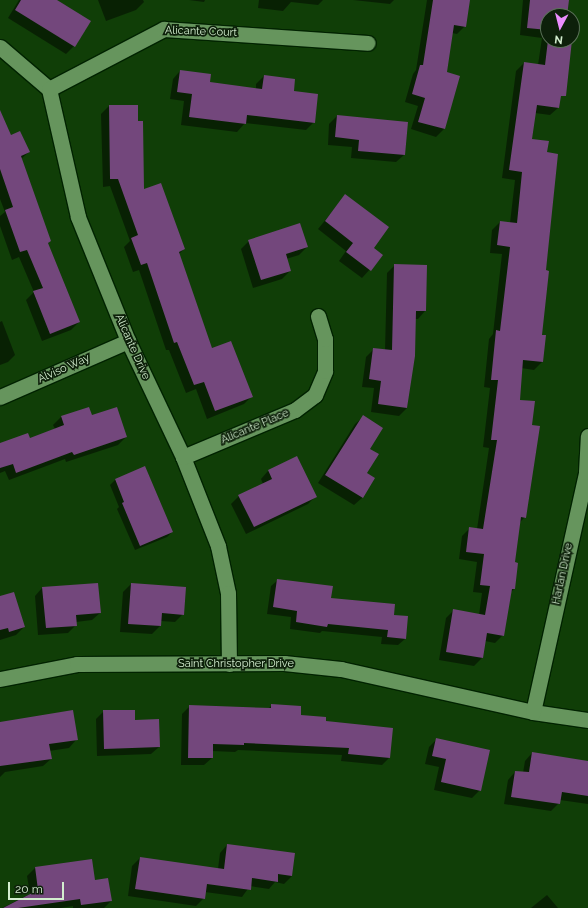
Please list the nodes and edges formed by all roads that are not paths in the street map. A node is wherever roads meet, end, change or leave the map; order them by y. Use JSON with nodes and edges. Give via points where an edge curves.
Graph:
{"nodes":[{"id":1,"x":368,"y":43,"type":"dead end"},
{"id":2,"x":0,"y":47,"type":"edge"},
{"id":3,"x":49,"y":89,"type":"junction"},
{"id":4,"x":318,"y":316,"type":"dead end"},
{"id":5,"x":128,"y":341,"type":"junction"},
{"id":6,"x":0,"y":397,"type":"edge"},
{"id":7,"x":588,"y":436,"type":"edge"},
{"id":8,"x":183,"y":457,"type":"junction"},
{"id":9,"x":229,"y":664,"type":"junction"},
{"id":10,"x":0,"y":679,"type":"edge"},
{"id":11,"x":533,"y":712,"type":"junction"},
{"id":12,"x":588,"y":720,"type":"edge"}],
"edges":[{"from":1,"to":3,"type":"street","name":"Alicante Court","via":[[164,29]]},
{"from":2,"to":3,"type":"street"},
{"from":3,"to":5,"type":"street","name":"Alicante Drive","via":[[78,217]]},
{"from":4,"to":8,"type":"street","name":"Alicante Place","via":[[325,339],[326,371],[315,395],[295,410]]},
{"from":5,"to":6,"type":"street","name":"Alviso Way"},
{"from":5,"to":8,"type":"street","name":"Alicante Drive"},
{"from":7,"to":11,"type":"street","name":"Harlan Drive","via":[[586,472]]},
{"from":8,"to":9,"type":"street","name":"Alicante Drive","via":[[218,546],[228,593]]},
{"from":9,"to":10,"type":"street","name":"Saint Christopher Drive","via":[[77,664]]},
{"from":9,"to":11,"type":"street","name":"Saint Christopher Drive","via":[[284,663],[341,669]]},
{"from":11,"to":12,"type":"street","name":"Saint Christopher Drive"}]}
